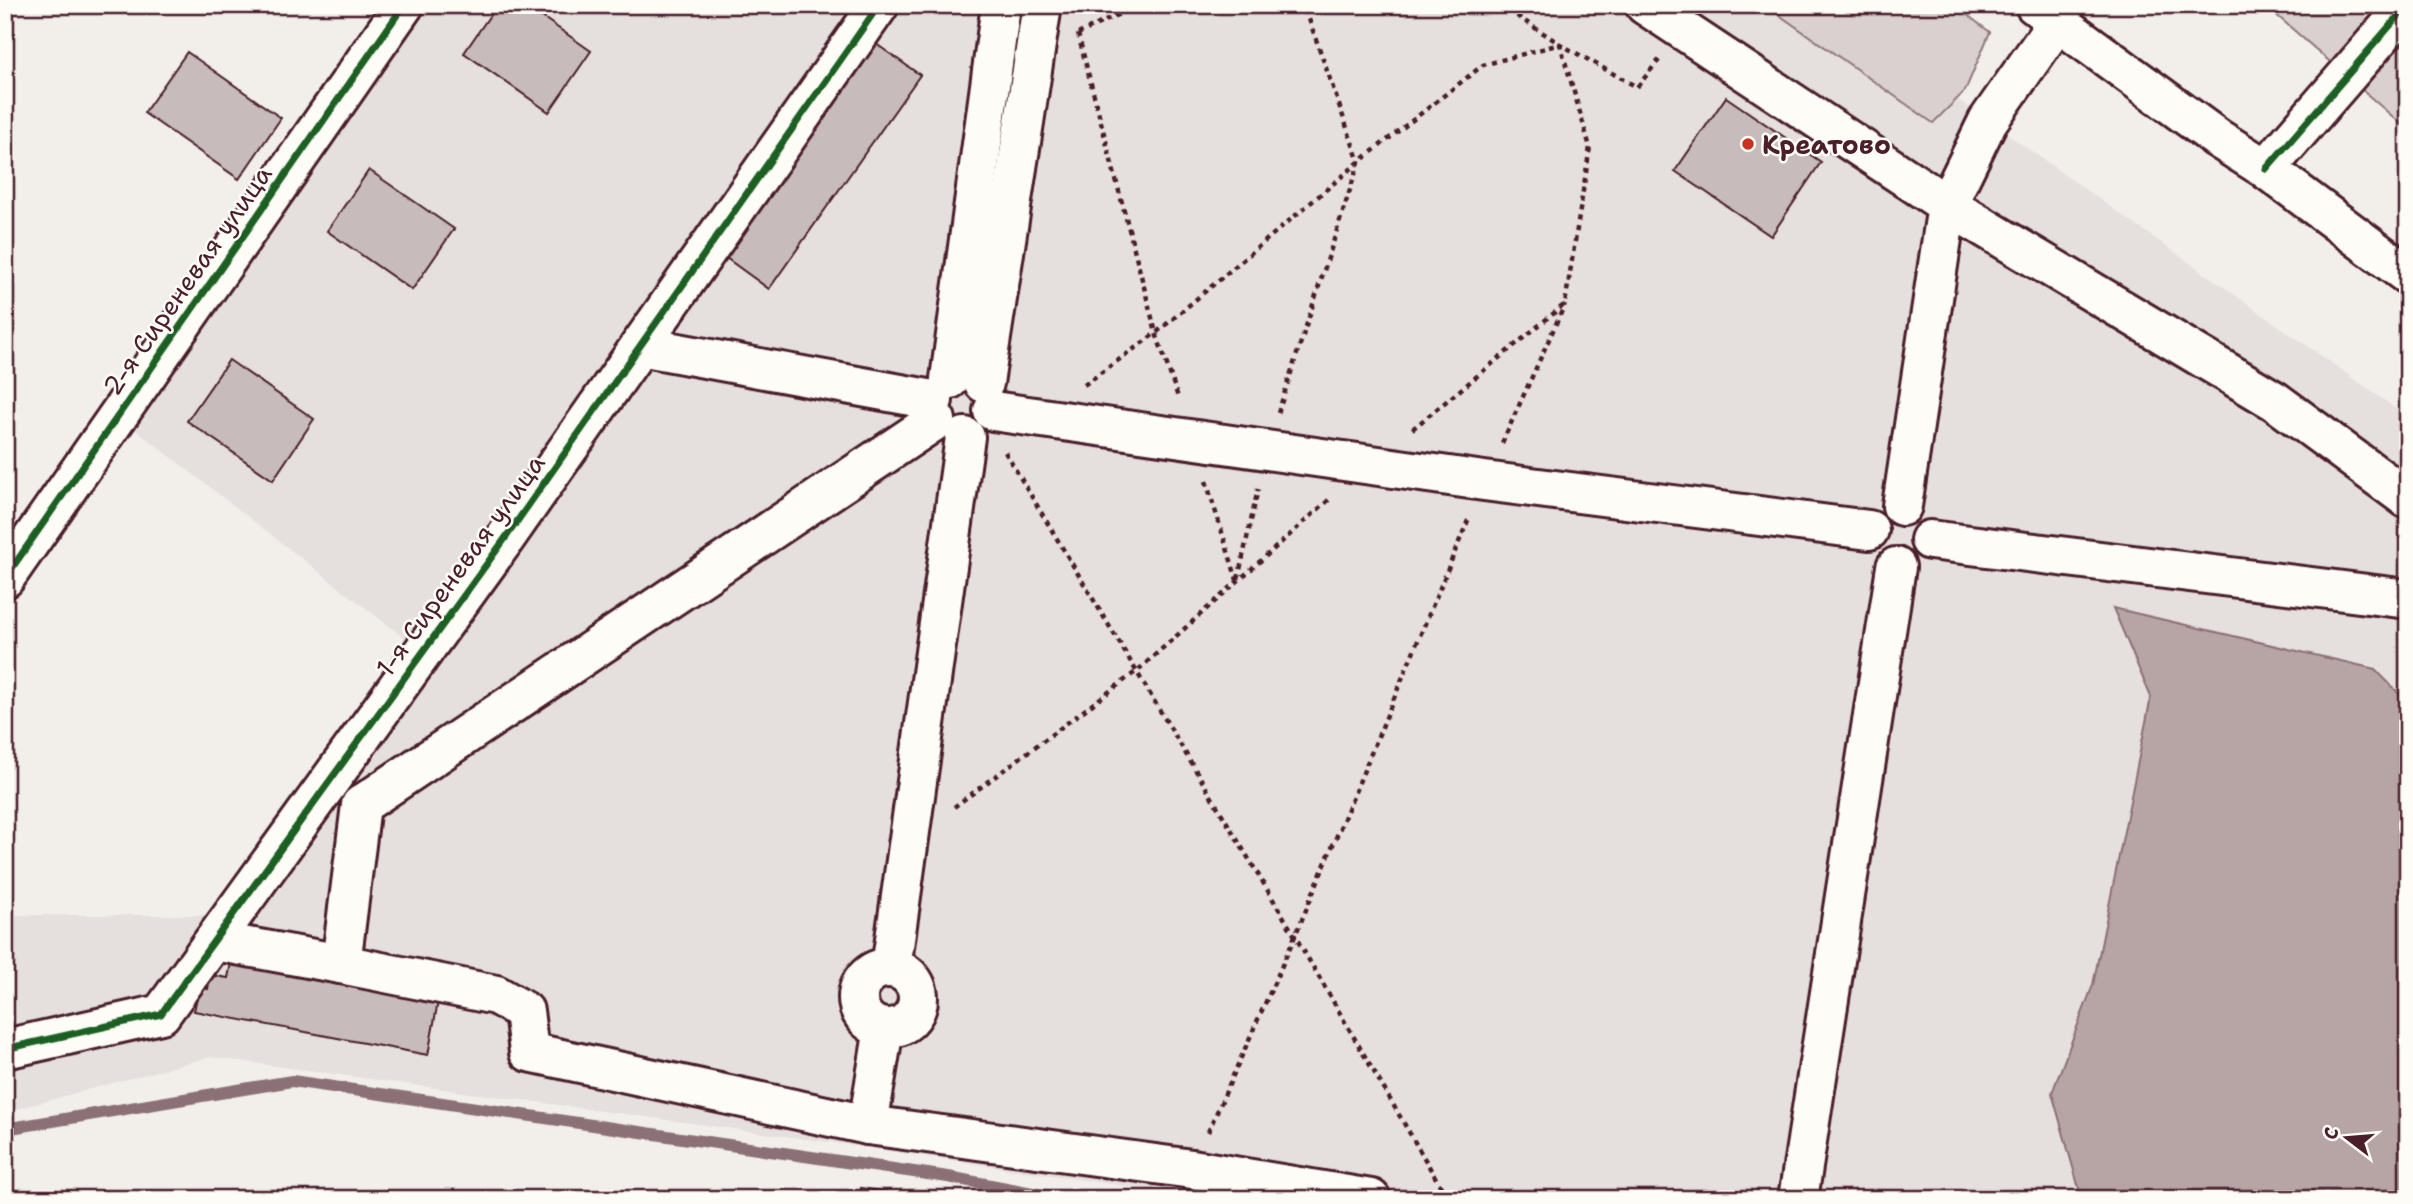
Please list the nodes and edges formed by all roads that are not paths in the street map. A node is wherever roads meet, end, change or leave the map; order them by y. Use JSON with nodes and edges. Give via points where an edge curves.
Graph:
{"nodes":[{"id":1,"x":404,"y":5,"type":"edge"},
{"id":2,"x":879,"y":5,"type":"edge"},
{"id":3,"x":1001,"y":5,"type":"edge"},
{"id":4,"x":1645,"y":5,"type":"edge"},
{"id":5,"x":2408,"y":5,"type":"edge"},
{"id":6,"x":2047,"y":13,"type":"edge"},
{"id":7,"x":1041,"y":16,"type":"edge"},
{"id":8,"x":2266,"y":169,"type":"junction"},
{"id":9,"x":1947,"y":205,"type":"junction"},
{"id":10,"x":2408,"y":275,"type":"edge"},
{"id":11,"x":640,"y":346,"type":"junction"},
{"id":12,"x":964,"y":408,"type":"junction"},
{"id":13,"x":2408,"y":499,"type":"edge"},
{"id":14,"x":1902,"y":506,"type":"junction"},
{"id":15,"x":1869,"y":530,"type":"junction"},
{"id":16,"x":1930,"y":540,"type":"junction"},
{"id":17,"x":1896,"y":567,"type":"junction"},
{"id":18,"x":5,"y":578,"type":"edge"},
{"id":19,"x":2408,"y":599,"type":"edge"},
{"id":20,"x":215,"y":941,"type":"junction"},
{"id":21,"x":341,"y":964,"type":"junction"},
{"id":22,"x":5,"y":1049,"type":"edge"},
{"id":23,"x":868,"y":1125,"type":"junction"},
{"id":24,"x":1371,"y":1199,"type":"edge"},
{"id":25,"x":1798,"y":1199,"type":"edge"}],
"edges":[{"from":1,"to":18,"type":"street","name":"2-я Сиреневая улица"},
{"from":2,"to":11,"type":"street","name":"1-я Сиреневая улица"},
{"from":3,"to":12,"type":"street"},
{"from":4,"to":9,"type":"street"},
{"from":5,"to":8,"type":"street"},
{"from":6,"to":8,"type":"street"},
{"from":6,"to":9,"type":"street"},
{"from":7,"to":12,"type":"street"},
{"from":8,"to":10,"type":"street"},
{"from":9,"to":13,"type":"street","via":[[2275,401]]},
{"from":9,"to":14,"type":"street"},
{"from":11,"to":12,"type":"street"},
{"from":11,"to":20,"type":"street","name":"1-я Сиреневая улица"},
{"from":12,"to":15,"type":"street"},
{"from":12,"to":21,"type":"street","via":[[361,804]]},
{"from":12,"to":23,"type":"street","via":[[891,968],[866,976],[858,991],[857,1001],[867,1021],[884,1028]]},
{"from":14,"to":15,"type":"street","via":[[1886,509]]},
{"from":14,"to":16,"type":"street","via":[[1923,517]]},
{"from":15,"to":17,"type":"street","via":[[1872,551]]},
{"from":16,"to":17,"type":"street","via":[[1920,559]]},
{"from":16,"to":19,"type":"street"},
{"from":17,"to":25,"type":"street"},
{"from":20,"to":21,"type":"street"},
{"from":20,"to":22,"type":"street","name":"1-я Сиреневая улица","via":[[161,1014]]},
{"from":21,"to":23,"type":"street","via":[[496,995],[524,1011],[529,1052]]},
{"from":23,"to":24,"type":"street","via":[[1192,1169]]}]}
